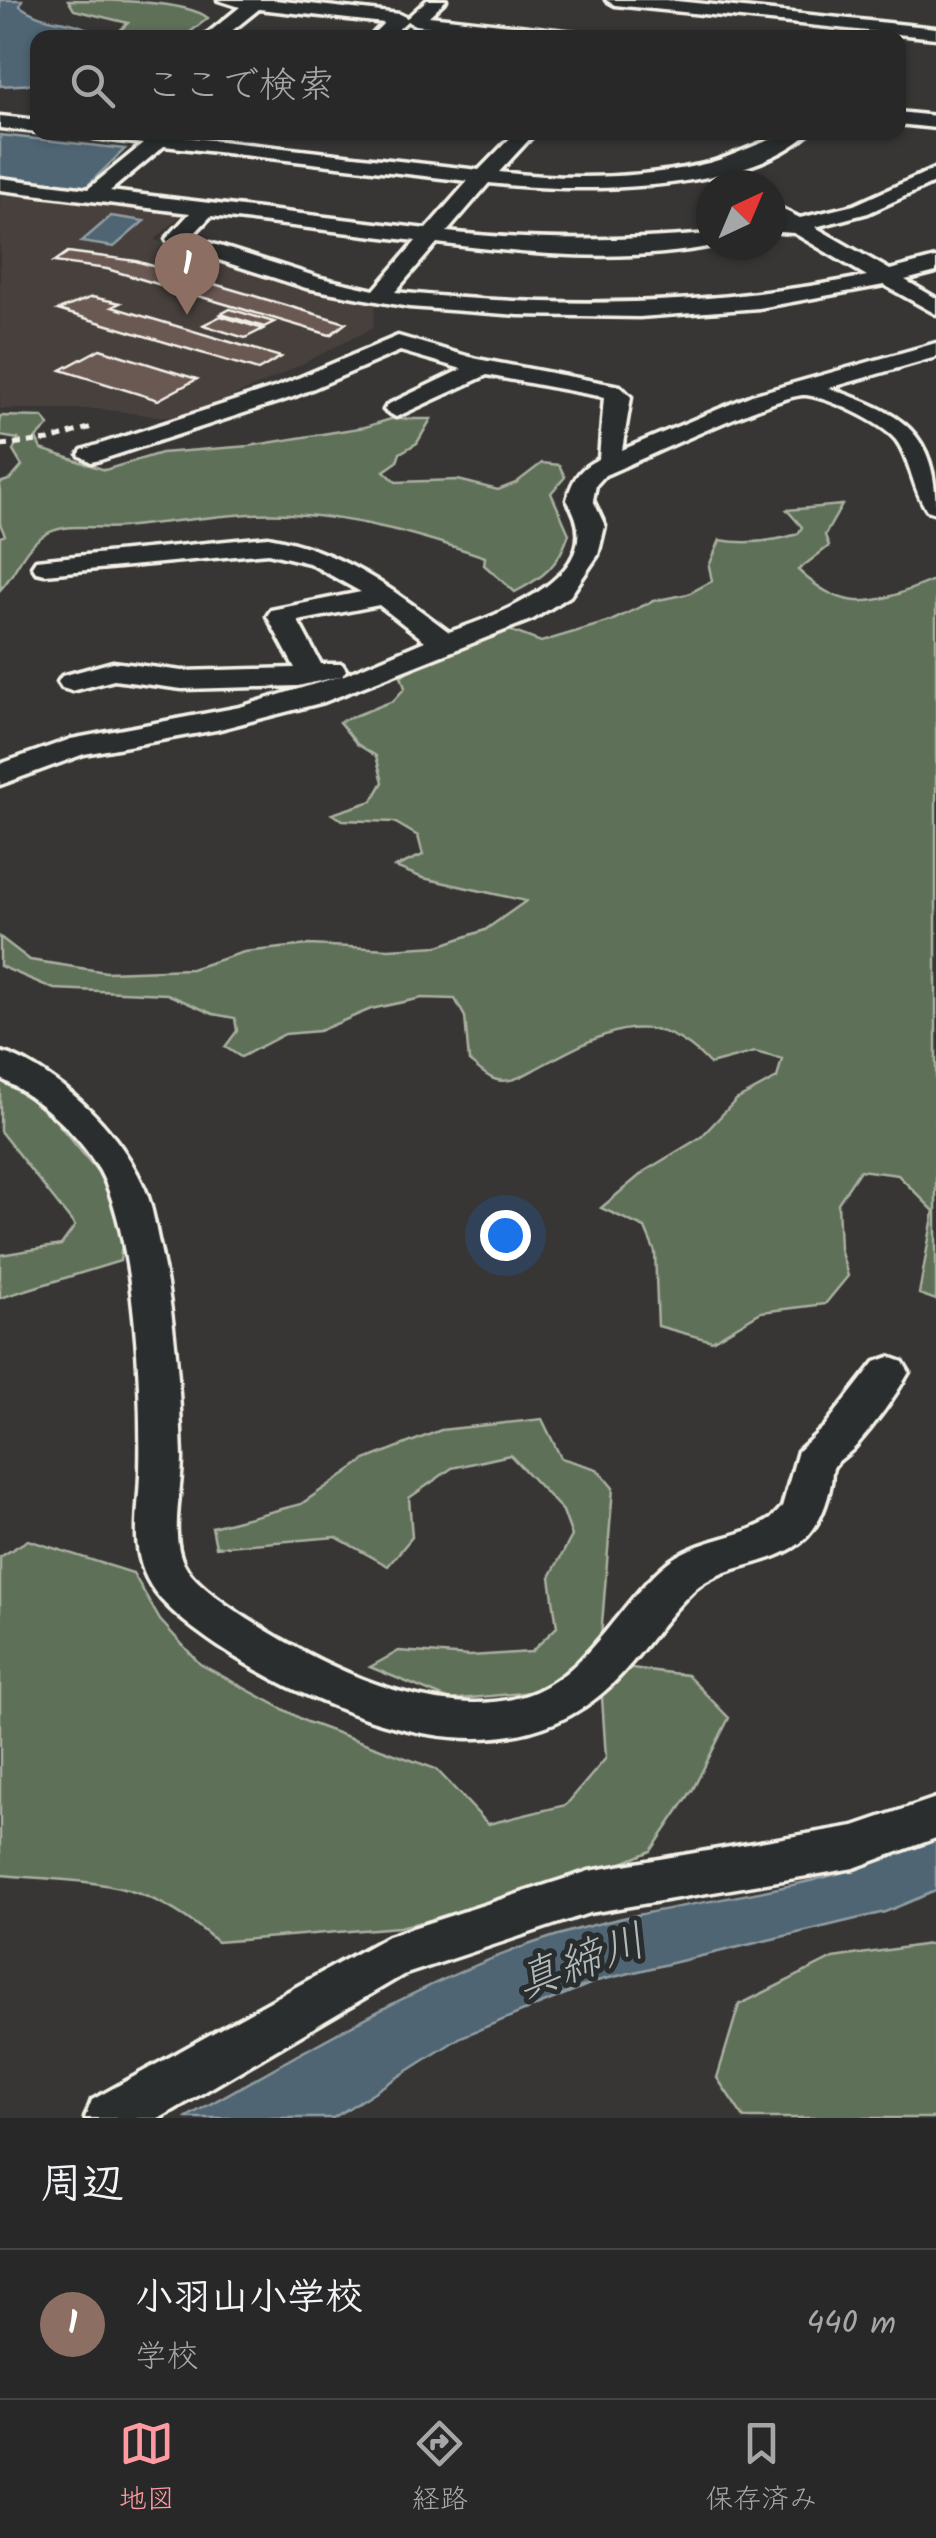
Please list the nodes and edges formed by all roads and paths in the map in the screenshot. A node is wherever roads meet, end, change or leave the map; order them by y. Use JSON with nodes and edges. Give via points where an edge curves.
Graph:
{"nodes":[{"id":1,"x":227,"y":0,"type":"edge"},
{"id":2,"x":438,"y":0,"type":"edge"},
{"id":3,"x":615,"y":0,"type":"edge"},
{"id":4,"x":255,"y":3,"type":"junction"},
{"id":5,"x":741,"y":13,"type":"edge"},
{"id":6,"x":877,"y":26,"type":"edge"},
{"id":7,"x":221,"y":30,"type":"edge"},
{"id":8,"x":387,"y":30,"type":"edge"},
{"id":9,"x":508,"y":30,"type":"edge"},
{"id":10,"x":936,"y":33,"type":"edge"},
{"id":11,"x":906,"y":119,"type":"edge"},
{"id":12,"x":0,"y":122,"type":"edge"},
{"id":13,"x":936,"y":122,"type":"edge"},
{"id":14,"x":30,"y":125,"type":"edge"},
{"id":15,"x":159,"y":140,"type":"edge"},
{"id":16,"x":194,"y":140,"type":"edge"},
{"id":17,"x":519,"y":140,"type":"edge"},
{"id":18,"x":785,"y":140,"type":"edge"},
{"id":19,"x":706,"y":170,"type":"edge"},
{"id":20,"x":696,"y":172,"type":"edge"},
{"id":21,"x":936,"y":174,"type":"edge"},
{"id":22,"x":482,"y":179,"type":"junction"},
{"id":23,"x":0,"y":184,"type":"edge"},
{"id":24,"x":92,"y":196,"type":"junction"},
{"id":25,"x":205,"y":210,"type":"junction"},
{"id":26,"x":786,"y":219,"type":"edge"},
{"id":27,"x":798,"y":226,"type":"junction"},
{"id":28,"x":786,"y":228,"type":"edge"},
{"id":29,"x":430,"y":239,"type":"junction"},
{"id":30,"x":696,"y":241,"type":"edge"},
{"id":31,"x":936,"y":266,"type":"edge"},
{"id":32,"x":888,"y":279,"type":"junction"},
{"id":33,"x":380,"y":296,"type":"junction"},
{"id":34,"x":935,"y":305,"type":"edge"},
{"id":35,"x":936,"y":350,"type":"edge"},
{"id":36,"x":484,"y":367,"type":"junction"},
{"id":37,"x":808,"y":387,"type":"junction"},
{"id":38,"x":396,"y":410,"type":"dead end"},
{"id":39,"x":911,"y":445,"type":"junction"},
{"id":40,"x":91,"y":455,"type":"dead end"},
{"id":41,"x":936,"y":456,"type":"edge"},
{"id":42,"x":612,"y":460,"type":"junction"},
{"id":43,"x":936,"y":505,"type":"edge"},
{"id":44,"x":44,"y":566,"type":"dead end"},
{"id":45,"x":384,"y":596,"type":"junction"},
{"id":46,"x":444,"y":642,"type":"junction"},
{"id":47,"x":312,"y":674,"type":"junction"},
{"id":48,"x":72,"y":682,"type":"dead end"},
{"id":49,"x":0,"y":776,"type":"edge"},
{"id":50,"x":0,"y":1062,"type":"edge"},
{"id":51,"x":889,"y":1372,"type":"dead end"},
{"id":52,"x":936,"y":1818,"type":"edge"},
{"id":53,"x":111,"y":2118,"type":"edge"}],
"edges":[{"from":1,"to":4,"type":"street"},
{"from":2,"to":9,"type":"street","via":[[415,20]]},
{"from":3,"to":5,"type":"street"},
{"from":4,"to":7,"type":"street"},
{"from":4,"to":8,"type":"street","via":[[399,19]]},
{"from":5,"to":6,"type":"street"},
{"from":6,"to":10,"type":"street"},
{"from":11,"to":13,"type":"street"},
{"from":12,"to":14,"type":"street"},
{"from":15,"to":24,"type":"street"},
{"from":16,"to":22,"type":"street"},
{"from":17,"to":22,"type":"street"},
{"from":18,"to":19,"type":"street"},
{"from":20,"to":22,"type":"street","via":[[605,184]]},
{"from":21,"to":27,"type":"street","via":[[860,209]]},
{"from":22,"to":29,"type":"street"},
{"from":23,"to":24,"type":"street"},
{"from":24,"to":25,"type":"street"},
{"from":25,"to":29,"type":"street"},
{"from":25,"to":33,"type":"street","via":[[176,239]]},
{"from":26,"to":27,"type":"street"},
{"from":27,"to":28,"type":"street"},
{"from":27,"to":32,"type":"street"},
{"from":29,"to":30,"type":"street","via":[[570,248]]},
{"from":29,"to":33,"type":"street"},
{"from":31,"to":32,"type":"street"},
{"from":32,"to":33,"type":"street","via":[[783,298],[662,309],[501,308]]},
{"from":32,"to":34,"type":"street"},
{"from":35,"to":37,"type":"street"},
{"from":36,"to":38,"type":"street"},
{"from":36,"to":40,"type":"street","via":[[398,344],[285,392]]},
{"from":36,"to":42,"type":"street","via":[[612,391],[619,398]]},
{"from":37,"to":39,"type":"street","via":[[895,424]]},
{"from":37,"to":42,"type":"street"},
{"from":39,"to":41,"type":"street"},
{"from":39,"to":43,"type":"street"},
{"from":42,"to":46,"type":"street","via":[[584,484],[580,500],[592,518],[592,538],[565,586],[498,624]]},
{"from":44,"to":45,"type":"street","via":[[268,545],[328,560]]},
{"from":45,"to":46,"type":"street"},
{"from":45,"to":47,"type":"street","via":[[281,616]]},
{"from":46,"to":47,"type":"street"},
{"from":46,"to":49,"type":"street","via":[[335,689],[60,753]]},
{"from":47,"to":48,"type":"street","via":[[182,680],[113,671]]},
{"from":50,"to":51,"type":"street","via":[[56,1099],[127,1189],[160,1357],[157,1542],[168,1577],[221,1626],[362,1697],[432,1718],[487,1722],[548,1706],[578,1687],[662,1594],[704,1560],[775,1541],[798,1521],[813,1462],[840,1438]]},
{"from":52,"to":53,"type":"street","via":[[854,1847],[589,1892],[388,1958]]}]}
